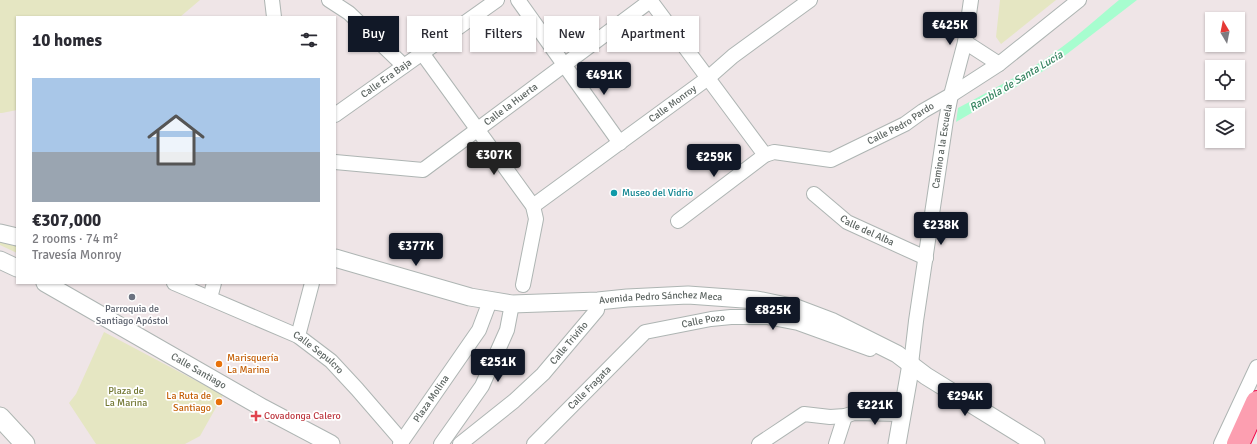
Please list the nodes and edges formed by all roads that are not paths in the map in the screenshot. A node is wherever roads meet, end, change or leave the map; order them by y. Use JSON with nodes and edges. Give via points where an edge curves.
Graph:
{"nodes":[{"id":1,"x":272,"y":0,"type":"edge"},
{"id":2,"x":329,"y":0,"type":"edge"},
{"id":3,"x":497,"y":0,"type":"edge"},
{"id":4,"x":518,"y":0,"type":"edge"},
{"id":5,"x":650,"y":0,"type":"edge"},
{"id":6,"x":810,"y":0,"type":"edge"},
{"id":7,"x":971,"y":0,"type":"edge"},
{"id":8,"x":1079,"y":0,"type":"edge"},
{"id":9,"x":274,"y":16,"type":"edge"},
{"id":10,"x":965,"y":42,"type":"junction"},
{"id":11,"x":422,"y":53,"type":"junction"},
{"id":12,"x":999,"y":64,"type":"junction"},
{"id":13,"x":566,"y":65,"type":"junction"},
{"id":14,"x":404,"y":66,"type":"junction"},
{"id":15,"x":708,"y":78,"type":"junction"},
{"id":16,"x":950,"y":95,"type":"junction"},
{"id":17,"x":336,"y":114,"type":"edge"},
{"id":18,"x":477,"y":130,"type":"junction"},
{"id":19,"x":620,"y":143,"type":"junction"},
{"id":20,"x":765,"y":155,"type":"junction"},
{"id":21,"x":336,"y":162,"type":"edge"},
{"id":22,"x":814,"y":194,"type":"dead end"},
{"id":23,"x":533,"y":206,"type":"junction"},
{"id":24,"x":678,"y":221,"type":"dead end"},
{"id":25,"x":0,"y":233,"type":"edge"},
{"id":26,"x":16,"y":237,"type":"edge"},
{"id":27,"x":336,"y":258,"type":"edge"},
{"id":28,"x":926,"y":258,"type":"junction"},
{"id":29,"x":0,"y":260,"type":"edge"},
{"id":30,"x":16,"y":268,"type":"edge"},
{"id":31,"x":47,"y":284,"type":"edge"},
{"id":32,"x":176,"y":284,"type":"edge"},
{"id":33,"x":214,"y":284,"type":"edge"},
{"id":34,"x":312,"y":284,"type":"edge"},
{"id":35,"x":523,"y":285,"type":"dead end"},
{"id":36,"x":210,"y":298,"type":"junction"},
{"id":37,"x":598,"y":302,"type":"junction"},
{"id":38,"x":501,"y":303,"type":"junction"},
{"id":39,"x":645,"y":332,"type":"joint"},
{"id":40,"x":298,"y":336,"type":"junction"},
{"id":41,"x":872,"y":341,"type":"junction"},
{"id":42,"x":910,"y":364,"type":"junction"},
{"id":43,"x":1257,"y":367,"type":"edge"},
{"id":44,"x":1257,"y":402,"type":"edge"},
{"id":45,"x":902,"y":414,"type":"junction"},
{"id":46,"x":845,"y":416,"type":"junction"},
{"id":47,"x":0,"y":418,"type":"edge"},
{"id":48,"x":401,"y":443,"type":"edge"},
{"id":49,"x":25,"y":444,"type":"edge"},
{"id":50,"x":331,"y":444,"type":"edge"},
{"id":51,"x":441,"y":444,"type":"edge"},
{"id":52,"x":460,"y":444,"type":"edge"},
{"id":53,"x":534,"y":444,"type":"edge"},
{"id":54,"x":759,"y":444,"type":"edge"},
{"id":55,"x":836,"y":444,"type":"edge"},
{"id":56,"x":897,"y":444,"type":"edge"},
{"id":57,"x":1036,"y":444,"type":"edge"},
{"id":58,"x":1221,"y":444,"type":"edge"},
{"id":59,"x":1238,"y":444,"type":"edge"}],
"edges":[{"from":1,"to":9,"type":"street"},
{"from":2,"to":14,"type":"street","via":[[349,13]]},
{"from":3,"to":11,"type":"street","name":"Calle Era Baja"},
{"from":4,"to":13,"type":"street"},
{"from":5,"to":13,"type":"street","name":"Calle la Huerta"},
{"from":5,"to":15,"type":"street"},
{"from":6,"to":15,"type":"street","name":"Calle Monroy","via":[[733,56]]},
{"from":7,"to":10,"type":"street","name":"Camino a la Escuela"},
{"from":8,"to":12,"type":"street","name":"Calle Pedro Pardo"},
{"from":10,"to":12,"type":"street"},
{"from":10,"to":16,"type":"street","name":"Camino a la Escuela"},
{"from":11,"to":14,"type":"street","name":"Calle Era Baja"},
{"from":11,"to":18,"type":"street"},
{"from":12,"to":16,"type":"street","name":"Calle Pedro Pardo"},
{"from":13,"to":18,"type":"street","name":"Calle la Huerta"},
{"from":13,"to":19,"type":"street"},
{"from":14,"to":17,"type":"street","name":"Calle Era Baja"},
{"from":15,"to":19,"type":"street","name":"Calle Monroy"},
{"from":15,"to":20,"type":"street"},
{"from":16,"to":20,"type":"street","name":"Calle Pedro Pardo","via":[[905,124],[831,160],[774,152]]},
{"from":16,"to":28,"type":"street","name":"Camino a la Escuela"},
{"from":18,"to":21,"type":"street","name":"Calle la Huerta","via":[[424,170]]},
{"from":18,"to":23,"type":"street"},
{"from":19,"to":23,"type":"street","name":"Calle Monroy"},
{"from":20,"to":24,"type":"street"},
{"from":22,"to":28,"type":"street","name":"Calle del Alba","via":[[847,222]]},
{"from":23,"to":35,"type":"street","via":[[536,219]]},
{"from":25,"to":26,"type":"street"},
{"from":27,"to":38,"type":"street","name":"Avenida Pedro Sánchez Meca","via":[[470,297]]},
{"from":28,"to":42,"type":"street","name":"Camino a la Escuela"},
{"from":29,"to":30,"type":"street"},
{"from":31,"to":50,"type":"street","name":"Calle Santiago","via":[[268,411]]},
{"from":32,"to":36,"type":"street","name":"Calle Sepulcro"},
{"from":33,"to":36,"type":"street"},
{"from":34,"to":40,"type":"street"},
{"from":36,"to":40,"type":"street","name":"Calle Sepulcro"},
{"from":37,"to":38,"type":"street","name":"Avenida Pedro Sánchez Meca"},
{"from":37,"to":41,"type":"street","name":"Avenida Pedro Sánchez Meca","via":[[667,296],[757,300],[814,314]]},
{"from":37,"to":52,"type":"street","name":"Calle Triviño","via":[[597,310],[544,374]]},
{"from":38,"to":48,"type":"street","name":"Plaza Molina","via":[[479,330]]},
{"from":38,"to":51,"type":"street","via":[[507,330],[482,386]]},
{"from":39,"to":41,"type":"street","name":"Calle Pozo","via":[[711,319],[760,317],[798,323],[870,349]]},
{"from":39,"to":53,"type":"street","name":"Calle Fragata"},
{"from":40,"to":48,"type":"street","name":"Calle Sepulcro","via":[[331,361],[357,388]]},
{"from":41,"to":42,"type":"street","name":"Avenida Pedro Sánchez Meca"},
{"from":42,"to":45,"type":"street"},
{"from":42,"to":57,"type":"street","name":"Avenida Pedro Sánchez Meca"},
{"from":43,"to":58,"type":"street"},
{"from":44,"to":59,"type":"highway"},
{"from":45,"to":46,"type":"street","via":[[854,413]]},
{"from":45,"to":56,"type":"street"},
{"from":46,"to":54,"type":"street","via":[[804,414]]},
{"from":46,"to":55,"type":"street"},
{"from":47,"to":49,"type":"main road"}]}
